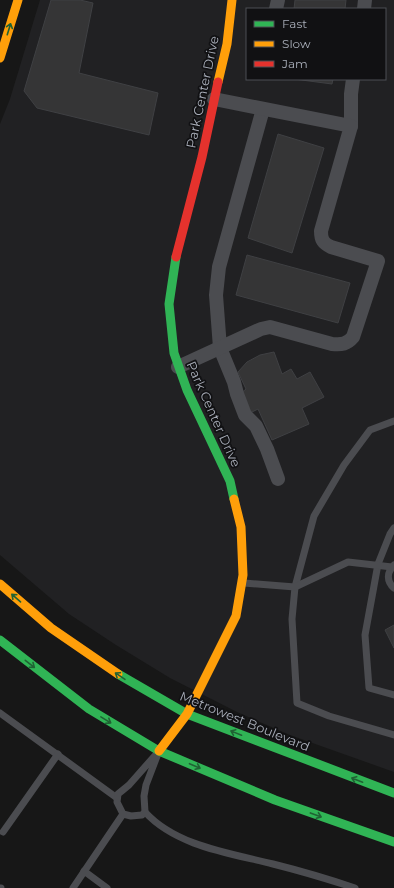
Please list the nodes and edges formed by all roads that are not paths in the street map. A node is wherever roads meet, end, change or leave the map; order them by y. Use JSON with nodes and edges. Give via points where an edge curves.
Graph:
{"nodes":[{"id":1,"x":18,"y":0,"type":"edge"},
{"id":2,"x":232,"y":0,"type":"edge"},
{"id":3,"x":0,"y":58,"type":"edge"},
{"id":4,"x":353,"y":80,"type":"edge"},
{"id":5,"x":214,"y":100,"type":"junction"},
{"id":6,"x":263,"y":109,"type":"junction"},
{"id":7,"x":350,"y":126,"type":"junction"},
{"id":8,"x":220,"y":348,"type":"junction"},
{"id":9,"x":178,"y":367,"type":"junction"},
{"id":10,"x":394,"y":421,"type":"edge"},
{"id":11,"x":278,"y":479,"type":"dead end"},
{"id":12,"x":394,"y":528,"type":"edge"},
{"id":13,"x":378,"y":564,"type":"junction"},
{"id":14,"x":393,"y":566,"type":"edge"},
{"id":15,"x":242,"y":583,"type":"junction"},
{"id":16,"x":0,"y":584,"type":"edge"},
{"id":17,"x":296,"y":587,"type":"junction"},
{"id":18,"x":394,"y":588,"type":"edge"},
{"id":19,"x":0,"y":640,"type":"edge"},
{"id":20,"x":394,"y":695,"type":"edge"},
{"id":21,"x":0,"y":713,"type":"edge"},
{"id":22,"x":187,"y":714,"type":"junction"},
{"id":23,"x":394,"y":735,"type":"edge"},
{"id":24,"x":159,"y":751,"type":"junction"},
{"id":25,"x":58,"y":754,"type":"junction"},
{"id":26,"x":394,"y":793,"type":"edge"},
{"id":27,"x":117,"y":798,"type":"junction"},
{"id":28,"x":145,"y":812,"type":"junction"},
{"id":29,"x":123,"y":814,"type":"junction"},
{"id":30,"x":3,"y":832,"type":"dead end"},
{"id":31,"x":394,"y":842,"type":"edge"},
{"id":32,"x":84,"y":871,"type":"junction"},
{"id":33,"x":332,"y":884,"type":"edge"},
{"id":34,"x":73,"y":888,"type":"edge"},
{"id":35,"x":106,"y":888,"type":"edge"},
{"id":36,"x":355,"y":888,"type":"edge"}],
"edges":[{"from":3,"to":1,"type":"street","one_way":true},
{"from":2,"to":5,"type":"street","name":"Park Center Drive","via":[[227,44]]},
{"from":4,"to":7,"type":"street"},
{"from":5,"to":6,"type":"street"},
{"from":5,"to":9,"type":"street","name":"Park Center Drive","via":[[175,261],[169,304]]},
{"from":6,"to":7,"type":"street"},
{"from":6,"to":8,"type":"street","via":[[219,267],[216,295]]},
{"from":7,"to":8,"type":"street","via":[[321,239],[331,248],[378,261],[353,337],[348,343],[332,344],[270,327]]},
{"from":8,"to":9,"type":"street"},
{"from":8,"to":11,"type":"street","via":[[245,416],[256,426]]},
{"from":9,"to":15,"type":"street","name":"Park Center Drive","via":[[230,481],[241,527]]},
{"from":10,"to":17,"type":"lane","via":[[370,430],[314,516]]},
{"from":12,"to":13,"type":"lane"},
{"from":13,"to":14,"type":"lane"},
{"from":13,"to":17,"type":"lane","via":[[348,562]]},
{"from":13,"to":20,"type":"lane","via":[[365,635],[370,688]]},
{"from":14,"to":18,"type":"lane","via":[[389,570],[389,580]]},
{"from":15,"to":17,"type":"lane"},
{"from":15,"to":22,"type":"street","name":"Park Center Drive","via":[[236,616]]},
{"from":22,"to":16,"type":"street","name":"Metrowest Boulevard","one_way":true,"via":[[124,679],[51,628]]},
{"from":17,"to":23,"type":"lane","via":[[292,619],[297,703],[329,716]]},
{"from":19,"to":24,"type":"street","one_way":true,"via":[[89,709]]},
{"from":21,"to":25,"type":"lane"},
{"from":22,"to":24,"type":"street","name":"Park Center Drive"},
{"from":26,"to":22,"type":"street","name":"Metrowest Boulevard","one_way":true},
{"from":24,"to":27,"type":"lane"},
{"from":24,"to":28,"type":"lane","via":[[146,785]]},
{"from":24,"to":31,"type":"street","one_way":true,"via":[[275,800]]},
{"from":25,"to":27,"type":"lane"},
{"from":25,"to":30,"type":"lane"},
{"from":27,"to":29,"type":"lane","via":[[117,804]]},
{"from":28,"to":29,"type":"lane","via":[[142,815],[131,816]]},
{"from":28,"to":33,"type":"lane","via":[[172,834],[201,846],[316,875]]},
{"from":29,"to":32,"type":"lane"},
{"from":32,"to":34,"type":"lane"},
{"from":32,"to":35,"type":"lane"},
{"from":33,"to":36,"type":"lane"}]}
